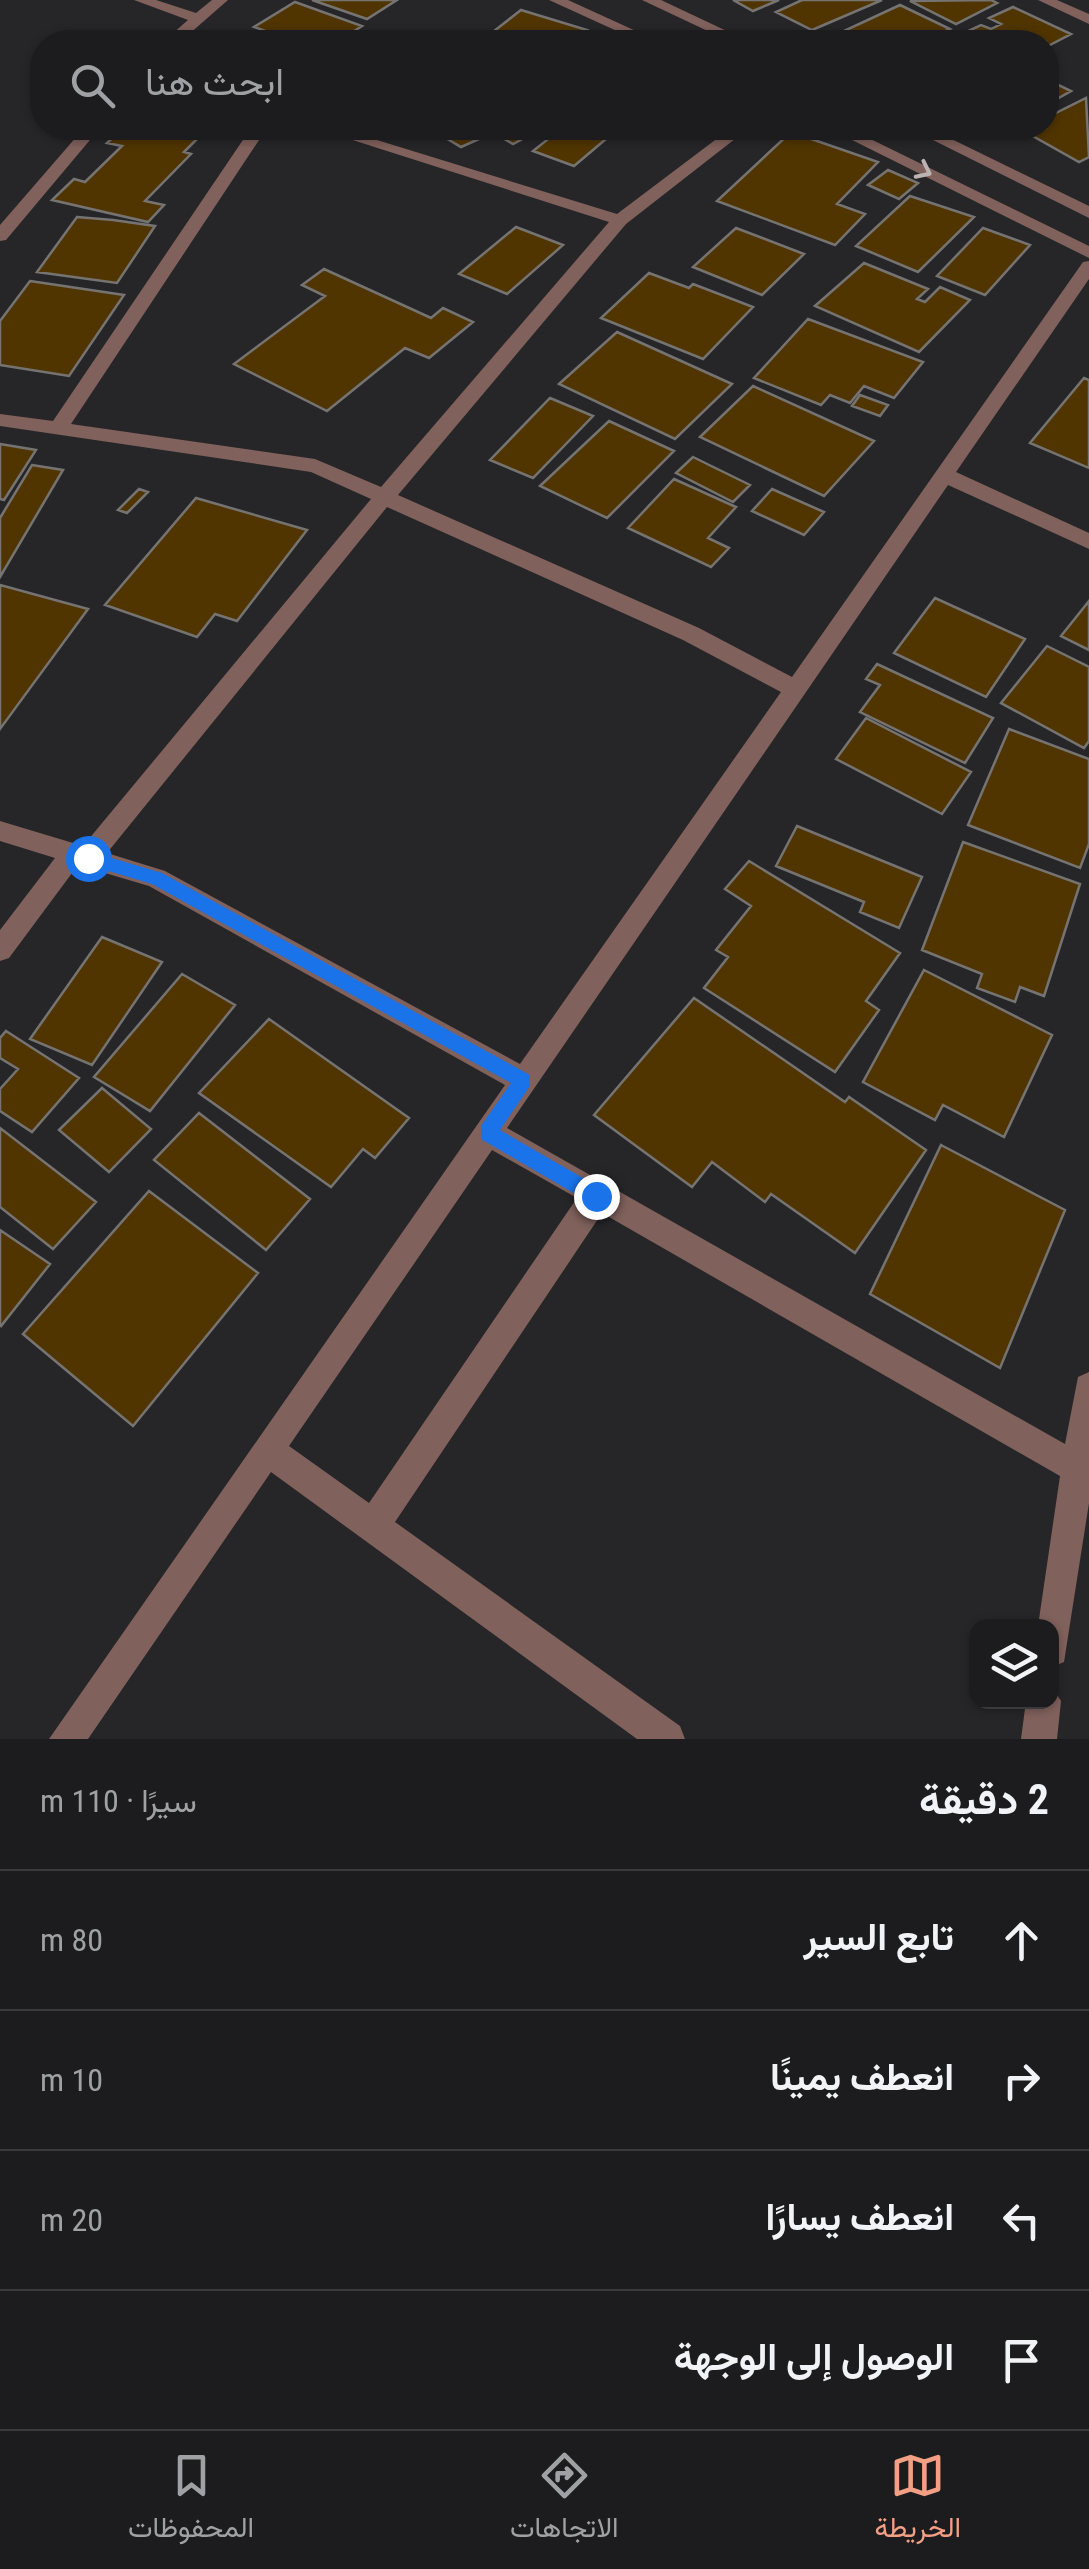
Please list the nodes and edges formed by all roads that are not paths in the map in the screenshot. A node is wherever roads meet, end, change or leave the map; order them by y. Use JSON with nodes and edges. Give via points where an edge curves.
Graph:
{"nodes":[{"id":1,"x":140,"y":0,"type":"edge"},
{"id":2,"x":221,"y":0,"type":"edge"},
{"id":3,"x":556,"y":0,"type":"edge"},
{"id":4,"x":649,"y":0,"type":"edge"},
{"id":5,"x":1046,"y":0,"type":"edge"},
{"id":6,"x":196,"y":18,"type":"junction"},
{"id":7,"x":1089,"y":20,"type":"edge"},
{"id":8,"x":184,"y":30,"type":"edge"},
{"id":9,"x":625,"y":30,"type":"edge"},
{"id":10,"x":715,"y":30,"type":"edge"},
{"id":11,"x":82,"y":140,"type":"edge"},
{"id":12,"x":251,"y":140,"type":"edge"},
{"id":13,"x":362,"y":140,"type":"edge"},
{"id":14,"x":725,"y":140,"type":"edge"},
{"id":15,"x":860,"y":140,"type":"edge"},
{"id":16,"x":942,"y":140,"type":"edge"},
{"id":17,"x":1089,"y":213,"type":"edge"},
{"id":18,"x":620,"y":220,"type":"junction"},
{"id":19,"x":0,"y":236,"type":"edge"},
{"id":20,"x":1089,"y":253,"type":"edge"},
{"id":21,"x":1089,"y":266,"type":"edge"},
{"id":22,"x":0,"y":420,"type":"edge"},
{"id":23,"x":60,"y":426,"type":"junction"},
{"id":24,"x":944,"y":475,"type":"junction"},
{"id":25,"x":384,"y":497,"type":"junction"},
{"id":26,"x":1089,"y":542,"type":"edge"},
{"id":27,"x":795,"y":689,"type":"junction"},
{"id":28,"x":0,"y":831,"type":"edge"},
{"id":29,"x":80,"y":856,"type":"junction"},
{"id":30,"x":0,"y":950,"type":"edge"},
{"id":31,"x":523,"y":1080,"type":"junction"},
{"id":32,"x":488,"y":1132,"type":"junction"},
{"id":33,"x":596,"y":1196,"type":"junction"},
{"id":34,"x":1089,"y":1388,"type":"edge"},
{"id":35,"x":268,"y":1450,"type":"junction"},
{"id":36,"x":1077,"y":1468,"type":"junction"},
{"id":37,"x":372,"y":1526,"type":"junction"},
{"id":38,"x":1056,"y":1619,"type":"edge"},
{"id":39,"x":1043,"y":1709,"type":"edge"},
{"id":40,"x":67,"y":1739,"type":"edge"},
{"id":41,"x":668,"y":1739,"type":"edge"},
{"id":42,"x":1039,"y":1739,"type":"edge"}],
"edges":[{"from":1,"to":6,"type":"street"},
{"from":2,"to":6,"type":"street"},
{"from":3,"to":9,"type":"street"},
{"from":4,"to":10,"type":"street"},
{"from":5,"to":7,"type":"street"},
{"from":6,"to":8,"type":"street"},
{"from":11,"to":19,"type":"street"},
{"from":12,"to":23,"type":"street"},
{"from":13,"to":18,"type":"street"},
{"from":14,"to":18,"type":"street"},
{"from":15,"to":20,"type":"street","one_way":true},
{"from":16,"to":17,"type":"street"},
{"from":18,"to":25,"type":"street"},
{"from":21,"to":24,"type":"street"},
{"from":22,"to":23,"type":"street"},
{"from":23,"to":25,"type":"street","via":[[316,466]]},
{"from":24,"to":26,"type":"street"},
{"from":24,"to":27,"type":"street"},
{"from":25,"to":27,"type":"street","via":[[691,634]]},
{"from":25,"to":29,"type":"street"},
{"from":27,"to":31,"type":"street"},
{"from":28,"to":29,"type":"street"},
{"from":29,"to":30,"type":"street"},
{"from":29,"to":31,"type":"street","via":[[156,878]]},
{"from":31,"to":32,"type":"street"},
{"from":32,"to":33,"type":"street"},
{"from":32,"to":35,"type":"street"},
{"from":33,"to":36,"type":"street"},
{"from":33,"to":37,"type":"street"},
{"from":34,"to":36,"type":"street"},
{"from":35,"to":37,"type":"street"},
{"from":35,"to":40,"type":"street"},
{"from":36,"to":38,"type":"street"},
{"from":37,"to":41,"type":"street"},
{"from":39,"to":42,"type":"street"}]}
